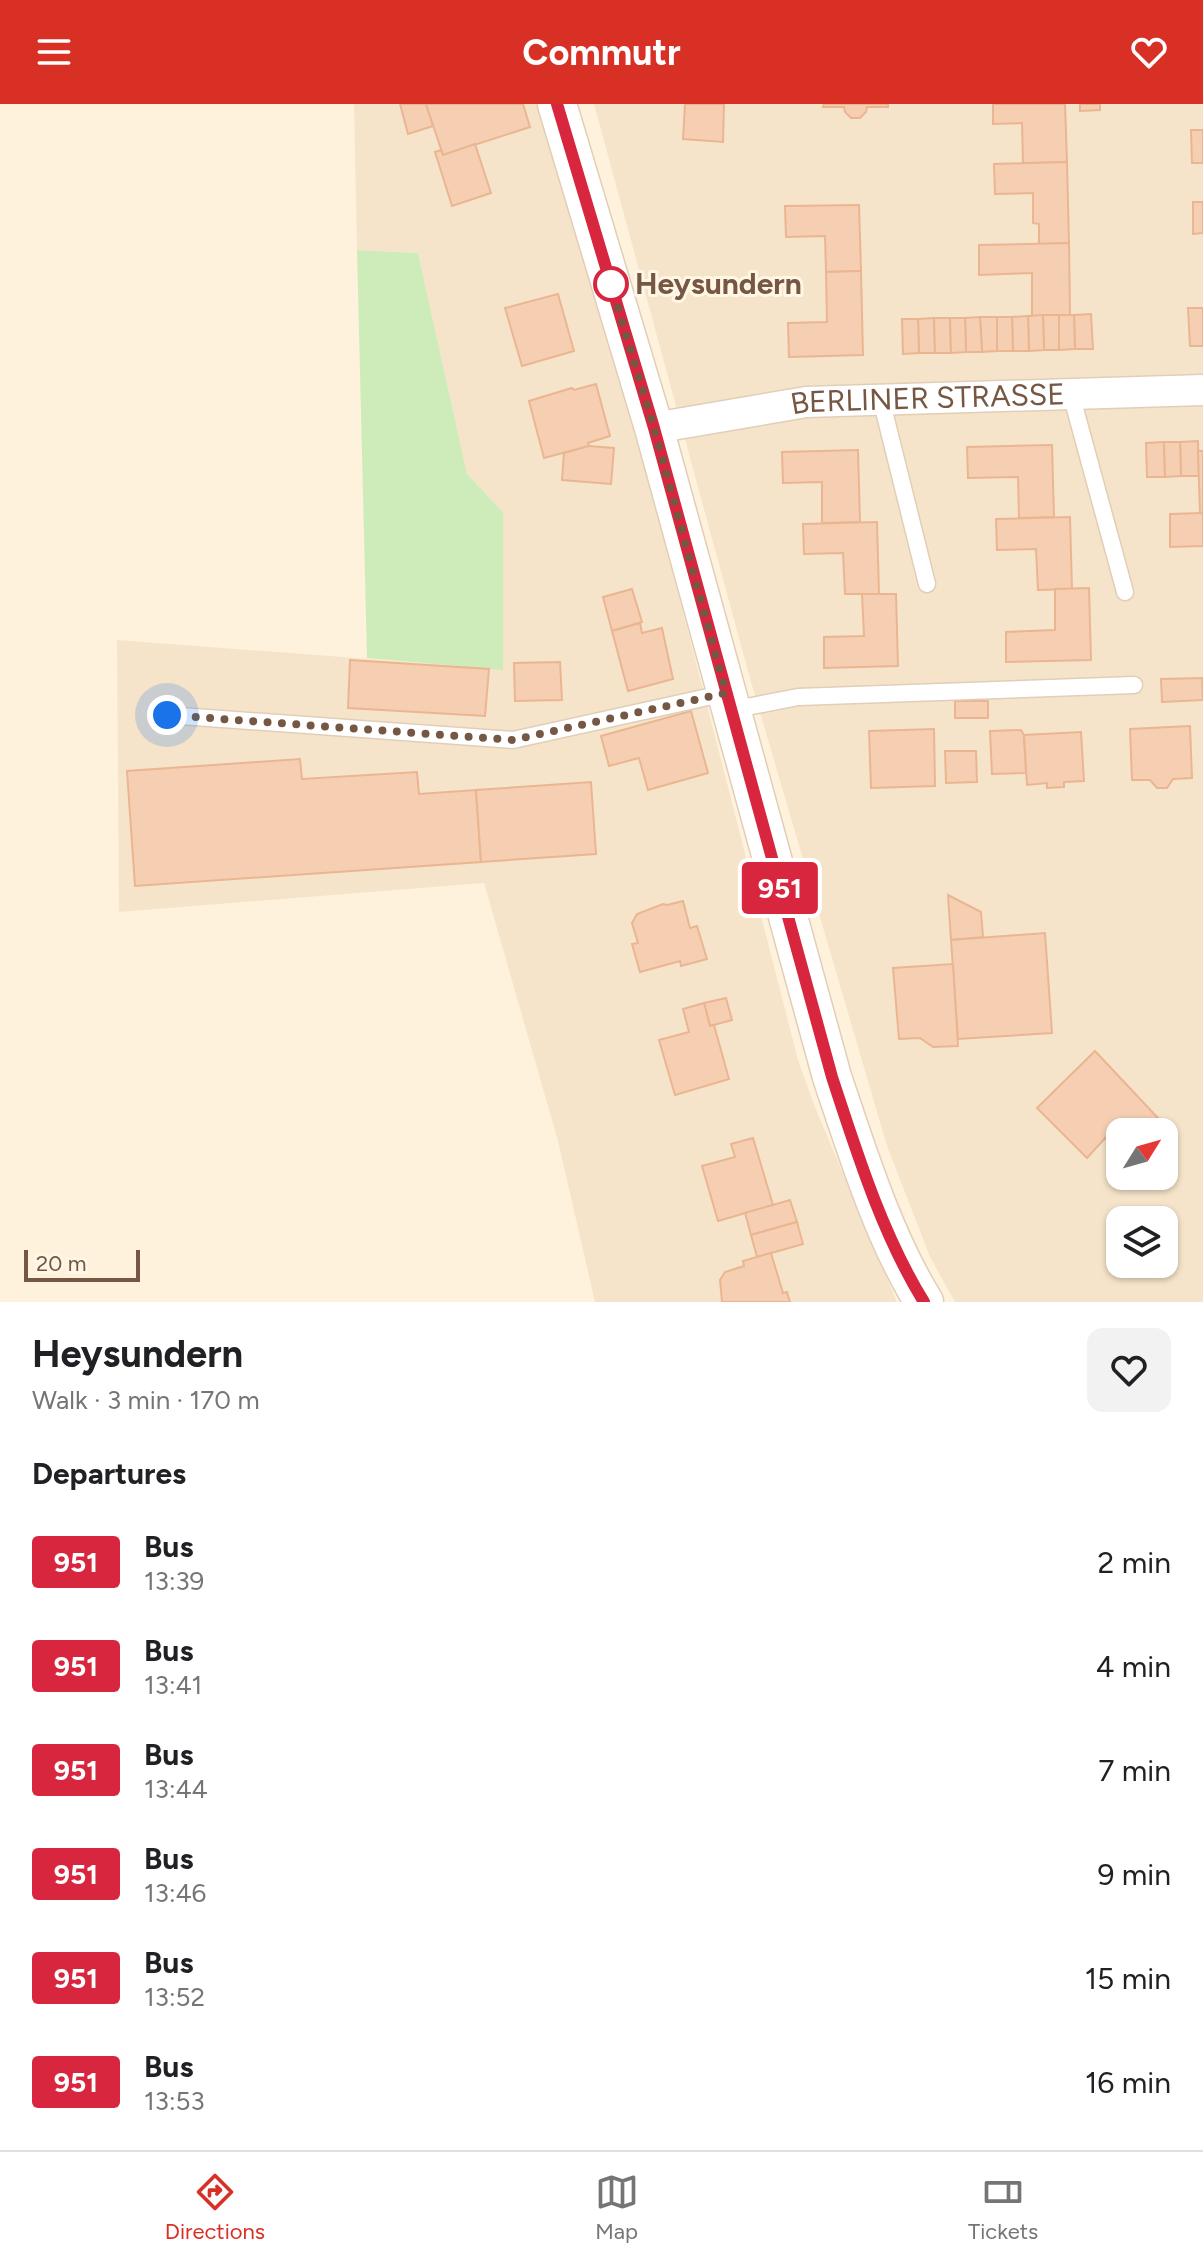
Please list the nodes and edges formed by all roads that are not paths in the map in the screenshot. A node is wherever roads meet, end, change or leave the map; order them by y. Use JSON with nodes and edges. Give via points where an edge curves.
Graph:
{"nodes":[{"id":1,"x":557,"y":104,"type":"edge"},
{"id":2,"x":1203,"y":390,"type":"edge"},
{"id":3,"x":1071,"y":394,"type":"junction"},
{"id":4,"x":881,"y":399,"type":"junction"},
{"id":5,"x":654,"y":428,"type":"junction"},
{"id":6,"x":927,"y":584,"type":"dead end"},
{"id":7,"x":1125,"y":592,"type":"dead end"},
{"id":8,"x":1134,"y":685,"type":"dead end"},
{"id":9,"x":728,"y":702,"type":"junction"},
{"id":10,"x":167,"y":715,"type":"dead end"},
{"id":11,"x":924,"y":1302,"type":"edge"}],
"edges":[{"from":1,"to":5,"type":"street"},
{"from":2,"to":3,"type":"street","name":"BERLINER STRASSE"},
{"from":3,"to":4,"type":"street","name":"BERLINER STRASSE"},
{"from":3,"to":7,"type":"lane"},
{"from":4,"to":5,"type":"street","name":"BERLINER STRASSE","via":[[806,402]]},
{"from":4,"to":6,"type":"lane"},
{"from":5,"to":9,"type":"street"},
{"from":8,"to":9,"type":"lane"},
{"from":9,"to":10,"type":"lane","via":[[513,740]]},
{"from":9,"to":11,"type":"street","via":[[832,1077],[860,1161]]}]}
